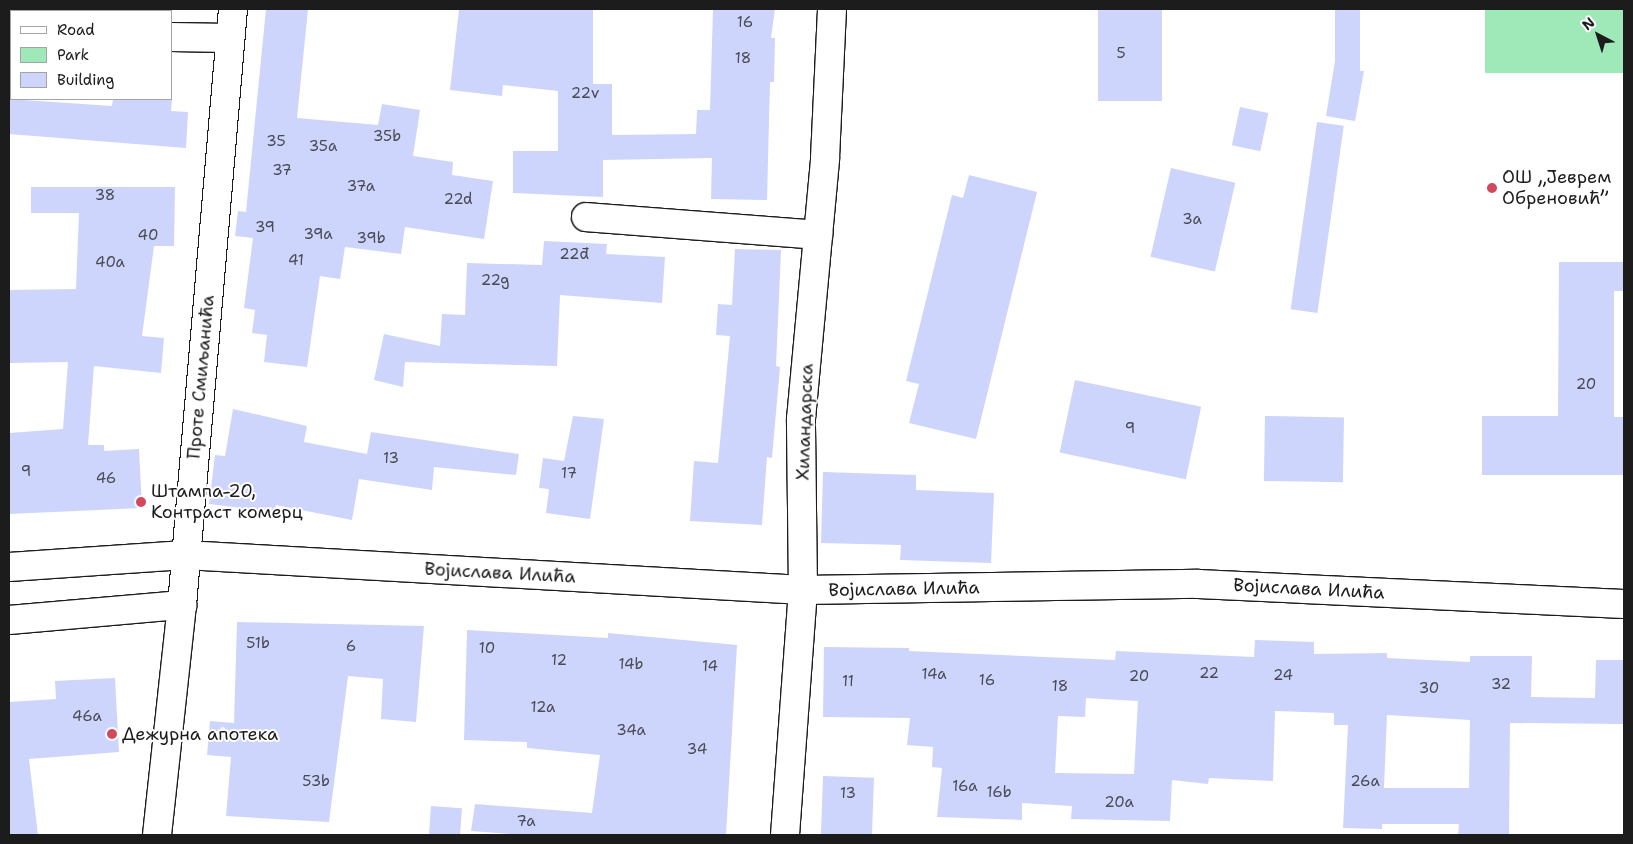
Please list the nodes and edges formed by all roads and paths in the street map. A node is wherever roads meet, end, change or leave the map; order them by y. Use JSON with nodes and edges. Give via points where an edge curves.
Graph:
{"nodes":[{"id":1,"x":232,"y":9,"type":"edge"},
{"id":2,"x":832,"y":9,"type":"edge"},
{"id":3,"x":172,"y":37,"type":"edge"},
{"id":4,"x":230,"y":38,"type":"junction"},
{"id":5,"x":586,"y":217,"type":"dead end"},
{"id":6,"x":818,"y":235,"type":"junction"},
{"id":7,"x":185,"y":555,"type":"junction"},
{"id":8,"x":9,"y":568,"type":"edge"},
{"id":9,"x":803,"y":590,"type":"junction"},
{"id":10,"x":1624,"y":604,"type":"edge"},
{"id":11,"x":182,"y":605,"type":"junction"},
{"id":12,"x":9,"y":620,"type":"edge"},
{"id":13,"x":157,"y":835,"type":"edge"},
{"id":14,"x":785,"y":835,"type":"edge"}],
"edges":[{"from":1,"to":4,"type":"street","name":"Проте Смиљанића"},
{"from":2,"to":6,"type":"street","name":"Хиландарска"},
{"from":3,"to":4,"type":"street"},
{"from":4,"to":7,"type":"street","name":"Проте Смиљанића"},
{"from":5,"to":6,"type":"street"},
{"from":6,"to":9,"type":"street","name":"Хиландарска","via":[[801,419]]},
{"from":7,"to":8,"type":"street","name":"Војислава Илића"},
{"from":7,"to":9,"type":"street","name":"Војислава Илића"},
{"from":7,"to":11,"type":"street","name":"Проте Смиљанића"},
{"from":9,"to":10,"type":"street","name":"Војислава Илића","via":[[1198,584]]},
{"from":9,"to":14,"type":"street","name":"Хиландарска"},
{"from":11,"to":12,"type":"street"},
{"from":11,"to":13,"type":"street","name":"Проте Смиљанића"}]}
